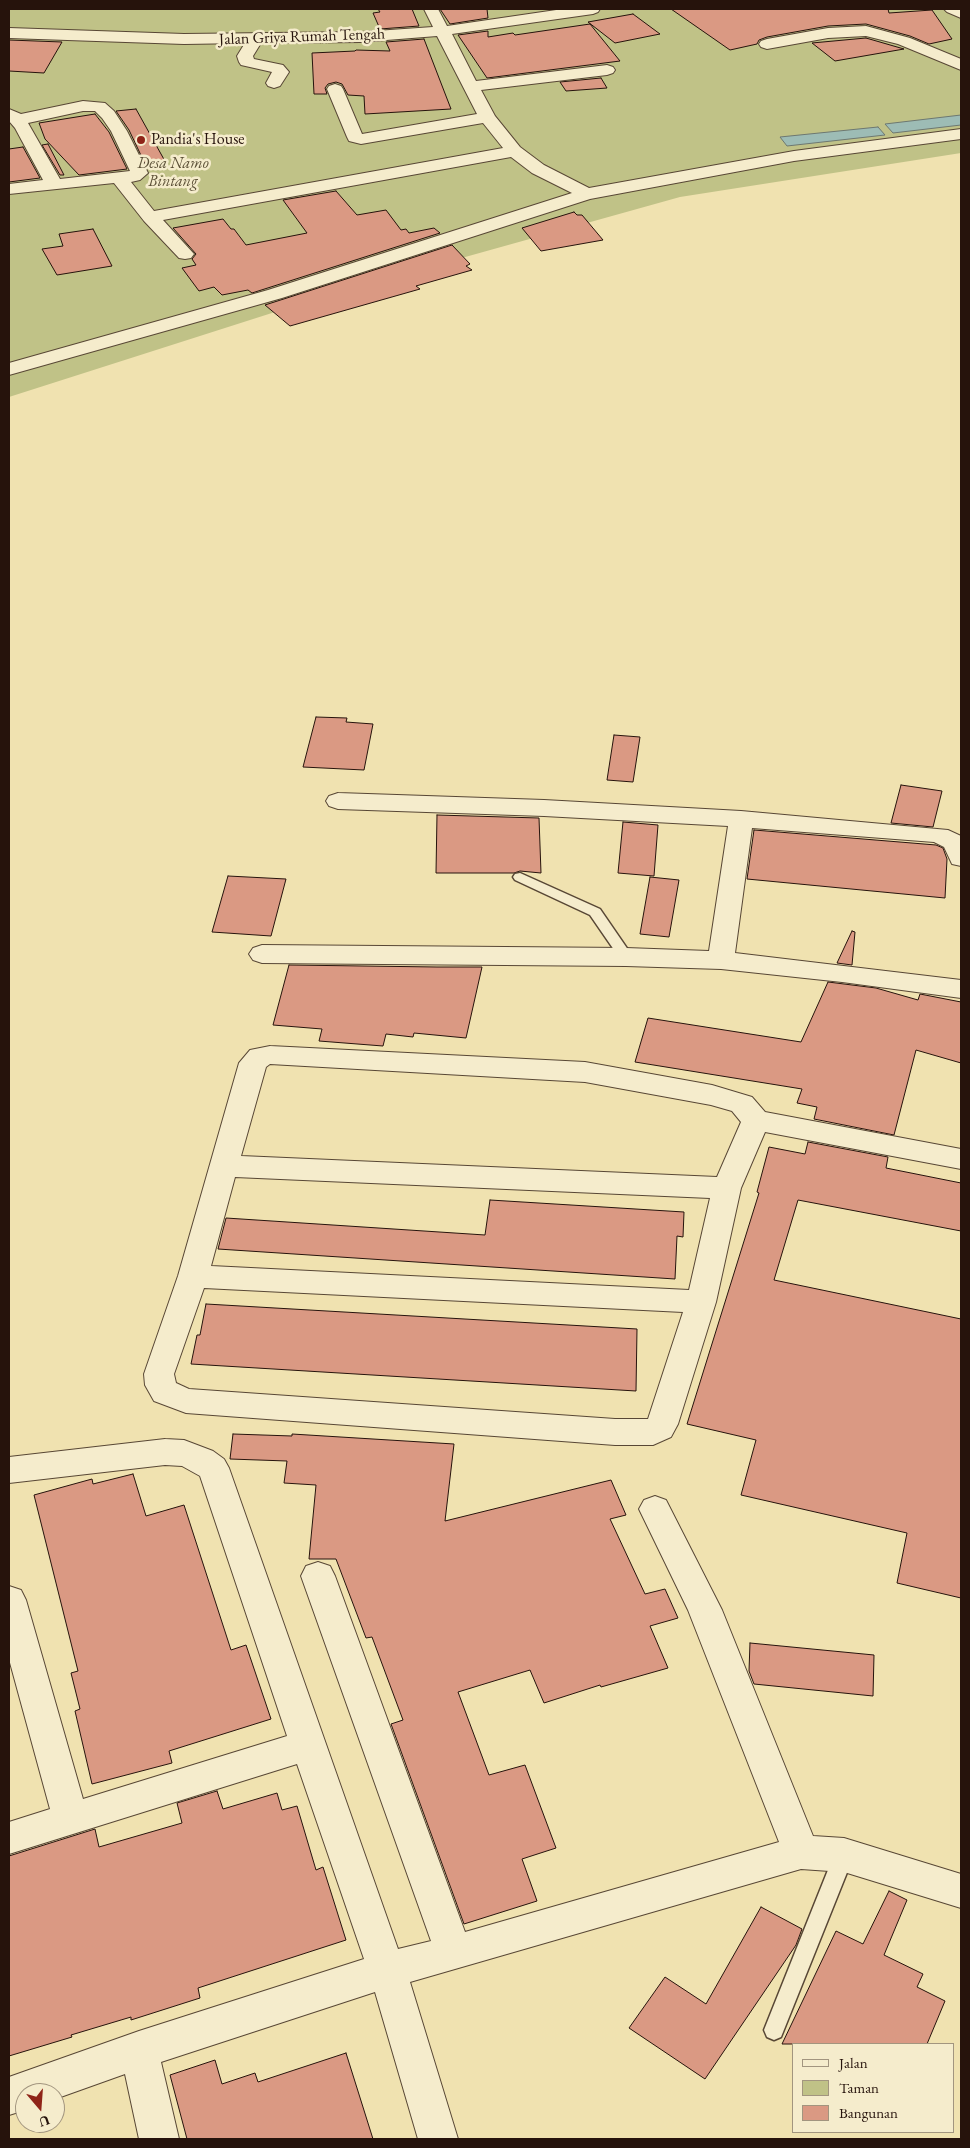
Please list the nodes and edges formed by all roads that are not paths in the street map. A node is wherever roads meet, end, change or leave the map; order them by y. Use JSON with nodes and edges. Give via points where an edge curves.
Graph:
{"nodes":[{"id":1,"x":431,"y":9,"type":"edge"},
{"id":2,"x":593,"y":9,"type":"edge"},
{"id":3,"x":952,"y":9,"type":"edge"},
{"id":4,"x":961,"y":13,"type":"edge"},
{"id":5,"x":443,"y":31,"type":"junction"},
{"id":6,"x":9,"y":33,"type":"edge"},
{"id":7,"x":255,"y":40,"type":"junction"},
{"id":8,"x":767,"y":44,"type":"dead end"},
{"id":9,"x":961,"y":65,"type":"edge"},
{"id":10,"x":607,"y":70,"type":"dead end"},
{"id":11,"x":274,"y":83,"type":"dead end"},
{"id":12,"x":472,"y":86,"type":"junction"},
{"id":13,"x":336,"y":89,"type":"dead end"},
{"id":14,"x":13,"y":117,"type":"edge"},
{"id":15,"x":487,"y":117,"type":"junction"},
{"id":16,"x":961,"y":134,"type":"edge"},
{"id":17,"x":514,"y":151,"type":"junction"},
{"id":18,"x":119,"y":178,"type":"junction"},
{"id":19,"x":54,"y":184,"type":"junction"},
{"id":20,"x":9,"y":189,"type":"edge"},
{"id":21,"x":587,"y":194,"type":"junction"},
{"id":22,"x":150,"y":217,"type":"junction"},
{"id":23,"x":185,"y":254,"type":"dead end"},
{"id":24,"x":9,"y":370,"type":"edge"},
{"id":25,"x":338,"y":801,"type":"dead end"},
{"id":26,"x":741,"y":819,"type":"junction"},
{"id":27,"x":961,"y":858,"type":"edge"},
{"id":28,"x":520,"y":877,"type":"dead end"},
{"id":29,"x":262,"y":954,"type":"dead end"},
{"id":30,"x":626,"y":957,"type":"junction"},
{"id":31,"x":721,"y":960,"type":"junction"},
{"id":32,"x":961,"y":989,"type":"edge"},
{"id":33,"x":756,"y":1120,"type":"junction"},
{"id":34,"x":961,"y":1158,"type":"edge"},
{"id":35,"x":224,"y":1166,"type":"junction"},
{"id":36,"x":727,"y":1188,"type":"junction"},
{"id":37,"x":193,"y":1276,"type":"junction"},
{"id":38,"x":701,"y":1302,"type":"junction"},
{"id":39,"x":9,"y":1470,"type":"edge"},
{"id":40,"x":655,"y":1509,"type":"dead end"},
{"id":41,"x":318,"y":1576,"type":"dead end"},
{"id":42,"x":9,"y":1600,"type":"edge"},
{"id":43,"x":308,"y":1745,"type":"junction"},
{"id":44,"x":71,"y":1818,"type":"junction"},
{"id":45,"x":9,"y":1838,"type":"edge"},
{"id":46,"x":801,"y":1852,"type":"junction"},
{"id":47,"x":844,"y":1855,"type":"junction"},
{"id":48,"x":961,"y":1891,"type":"edge"},
{"id":49,"x":454,"y":1954,"type":"junction"},
{"id":50,"x":387,"y":1970,"type":"junction"},
{"id":51,"x":774,"y":2030,"type":"dead end"},
{"id":52,"x":139,"y":2050,"type":"junction"},
{"id":53,"x":9,"y":2096,"type":"edge"},
{"id":54,"x":160,"y":2139,"type":"edge"},
{"id":55,"x":438,"y":2139,"type":"edge"}],
"edges":[{"from":1,"to":5,"type":"street"},
{"from":2,"to":5,"type":"street","name":"Jalan Griya Rumah Tengah"},
{"from":3,"to":4,"type":"street"},
{"from":5,"to":7,"type":"street","name":"Jalan Griya Rumah Tengah"},
{"from":5,"to":12,"type":"street"},
{"from":6,"to":7,"type":"street","name":"Jalan Griya Rumah Tengah"},
{"from":7,"to":11,"type":"street","via":[[245,56],[247,62],[277,68],[281,72]]},
{"from":8,"to":9,"type":"street","via":[[828,33],[866,31],[904,40]]},
{"from":10,"to":12,"type":"street"},
{"from":12,"to":15,"type":"street"},
{"from":13,"to":15,"type":"street","via":[[355,136],[361,139]]},
{"from":14,"to":18,"type":"street","via":[[87,105],[102,107],[119,131],[139,173]]},
{"from":14,"to":19,"type":"street"},
{"from":15,"to":17,"type":"street"},
{"from":16,"to":21,"type":"street","via":[[802,154]]},
{"from":17,"to":21,"type":"street","via":[[538,169]]},
{"from":17,"to":22,"type":"street"},
{"from":18,"to":19,"type":"street"},
{"from":18,"to":22,"type":"street"},
{"from":19,"to":20,"type":"street"},
{"from":21,"to":24,"type":"street","via":[[275,294]]},
{"from":22,"to":23,"type":"street"},
{"from":25,"to":26,"type":"street"},
{"from":26,"to":27,"type":"street","via":[[939,835],[954,842]]},
{"from":26,"to":31,"type":"street"},
{"from":28,"to":30,"type":"lane","via":[[595,912]]},
{"from":29,"to":30,"type":"street"},
{"from":30,"to":31,"type":"street"},
{"from":31,"to":32,"type":"street"},
{"from":33,"to":34,"type":"street"},
{"from":33,"to":35,"type":"street","via":[[742,1104],[712,1095],[586,1072],[270,1056],[260,1057],[253,1063]]},
{"from":33,"to":36,"type":"street"},
{"from":35,"to":36,"type":"street"},
{"from":35,"to":37,"type":"street"},
{"from":36,"to":38,"type":"street"},
{"from":37,"to":38,"type":"street"},
{"from":37,"to":38,"type":"street","via":[[159,1374],[165,1392],[173,1397],[186,1401],[615,1432],[646,1433],[660,1428]]},
{"from":39,"to":43,"type":"street","via":[[165,1452],[184,1452],[212,1468]]},
{"from":40,"to":46,"type":"street","via":[[705,1610]]},
{"from":41,"to":49,"type":"street"},
{"from":42,"to":44,"type":"street"},
{"from":43,"to":44,"type":"street"},
{"from":43,"to":50,"type":"street"},
{"from":44,"to":45,"type":"street"},
{"from":46,"to":47,"type":"street"},
{"from":46,"to":49,"type":"street"},
{"from":47,"to":48,"type":"street"},
{"from":47,"to":51,"type":"lane"},
{"from":49,"to":50,"type":"street"},
{"from":50,"to":52,"type":"street"},
{"from":50,"to":55,"type":"street"},
{"from":52,"to":53,"type":"street"},
{"from":52,"to":54,"type":"street"}]}
